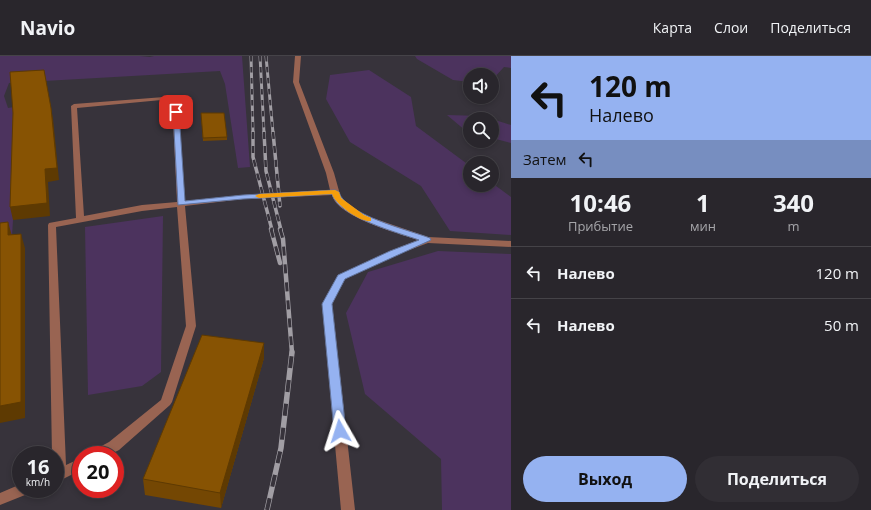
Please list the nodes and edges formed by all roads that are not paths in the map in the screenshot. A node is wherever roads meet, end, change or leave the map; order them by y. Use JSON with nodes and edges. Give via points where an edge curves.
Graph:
{"nodes":[{"id":1,"x":298,"y":56,"type":"edge"},
{"id":2,"x":335,"y":192,"type":"junction"},
{"id":3,"x":181,"y":204,"type":"junction"},
{"id":4,"x":80,"y":220,"type":"junction"},
{"id":5,"x":427,"y":240,"type":"junction"},
{"id":6,"x":511,"y":244,"type":"edge"},
{"id":7,"x":56,"y":446,"type":"edge"},
{"id":8,"x":114,"y":446,"type":"edge"},
{"id":9,"x":12,"y":494,"type":"edge"},
{"id":10,"x":0,"y":499,"type":"edge"},
{"id":11,"x":348,"y":510,"type":"edge"}],
"edges":[{"from":1,"to":2,"type":"lane","via":[[296,82]]},
{"from":2,"to":3,"type":"lane","via":[[243,197]]},
{"from":2,"to":5,"type":"lane","via":[[337,199],[361,217]]},
{"from":3,"to":4,"type":"lane","via":[[142,208]]},
{"from":3,"to":4,"type":"lane","via":[[175,96],[74,106]]},
{"from":3,"to":8,"type":"lane","via":[[191,326],[166,402]]},
{"from":4,"to":7,"type":"lane","via":[[52,225]]},
{"from":5,"to":6,"type":"lane"},
{"from":5,"to":11,"type":"lane","via":[[341,277],[327,304]]},
{"from":9,"to":10,"type":"lane"}]}
